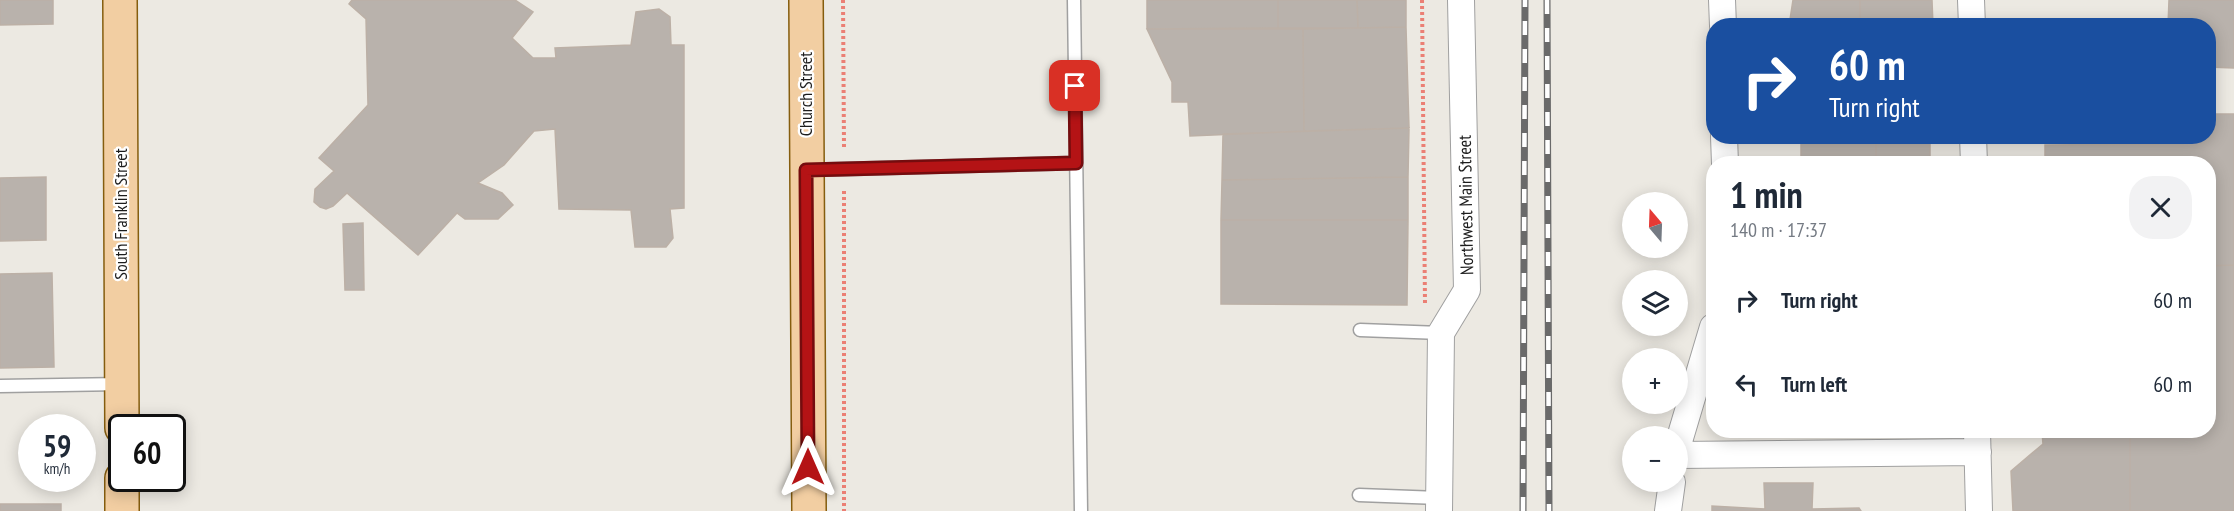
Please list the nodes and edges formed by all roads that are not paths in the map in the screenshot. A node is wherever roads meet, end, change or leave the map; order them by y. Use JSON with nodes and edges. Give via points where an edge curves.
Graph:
{"nodes":[{"id":1,"x":120,"y":0,"type":"edge"},
{"id":2,"x":806,"y":0,"type":"edge"},
{"id":3,"x":1074,"y":0,"type":"edge"},
{"id":4,"x":1461,"y":0,"type":"edge"},
{"id":5,"x":1722,"y":0,"type":"edge"},
{"id":6,"x":1971,"y":0,"type":"edge"},
{"id":7,"x":1723,"y":18,"type":"edge"},
{"id":8,"x":1972,"y":18,"type":"edge"},
{"id":9,"x":1076,"y":163,"type":"junction"},
{"id":10,"x":806,"y":170,"type":"junction"},
{"id":11,"x":1360,"y":330,"type":"dead end"},
{"id":12,"x":1441,"y":333,"type":"junction"},
{"id":13,"x":1706,"y":351,"type":"edge"},
{"id":14,"x":122,"y":384,"type":"junction"},
{"id":15,"x":0,"y":386,"type":"edge"},
{"id":16,"x":122,"y":414,"type":"edge"},
{"id":17,"x":1684,"y":426,"type":"edge"},
{"id":18,"x":1977,"y":441,"type":"edge"},
{"id":19,"x":1688,"y":454,"type":"edge"},
{"id":20,"x":122,"y":492,"type":"edge"},
{"id":21,"x":1671,"y":492,"type":"edge"},
{"id":22,"x":1359,"y":495,"type":"dead end"},
{"id":23,"x":1439,"y":505,"type":"edge"},
{"id":24,"x":122,"y":511,"type":"edge"},
{"id":25,"x":809,"y":511,"type":"edge"},
{"id":26,"x":1081,"y":511,"type":"edge"},
{"id":27,"x":1668,"y":511,"type":"edge"},
{"id":28,"x":1979,"y":511,"type":"edge"}],
"edges":[{"from":1,"to":14,"type":"main road","name":"South Franklin Street"},
{"from":2,"to":10,"type":"main road","name":"Church Street"},
{"from":3,"to":9,"type":"lane"},
{"from":4,"to":12,"type":"street","name":"Northwest Main Street","via":[[1467,290]]},
{"from":5,"to":7,"type":"street"},
{"from":6,"to":8,"type":"street"},
{"from":9,"to":10,"type":"lane"},
{"from":9,"to":26,"type":"lane"},
{"from":10,"to":25,"type":"main road","name":"Church Street"},
{"from":11,"to":12,"type":"lane"},
{"from":12,"to":23,"type":"street"},
{"from":13,"to":17,"type":"street"},
{"from":14,"to":15,"type":"lane"},
{"from":14,"to":16,"type":"main road","name":"South Franklin Street"},
{"from":18,"to":19,"type":"street"},
{"from":18,"to":28,"type":"street"},
{"from":20,"to":24,"type":"main road"},
{"from":21,"to":27,"type":"street"},
{"from":22,"to":23,"type":"lane"}]}
